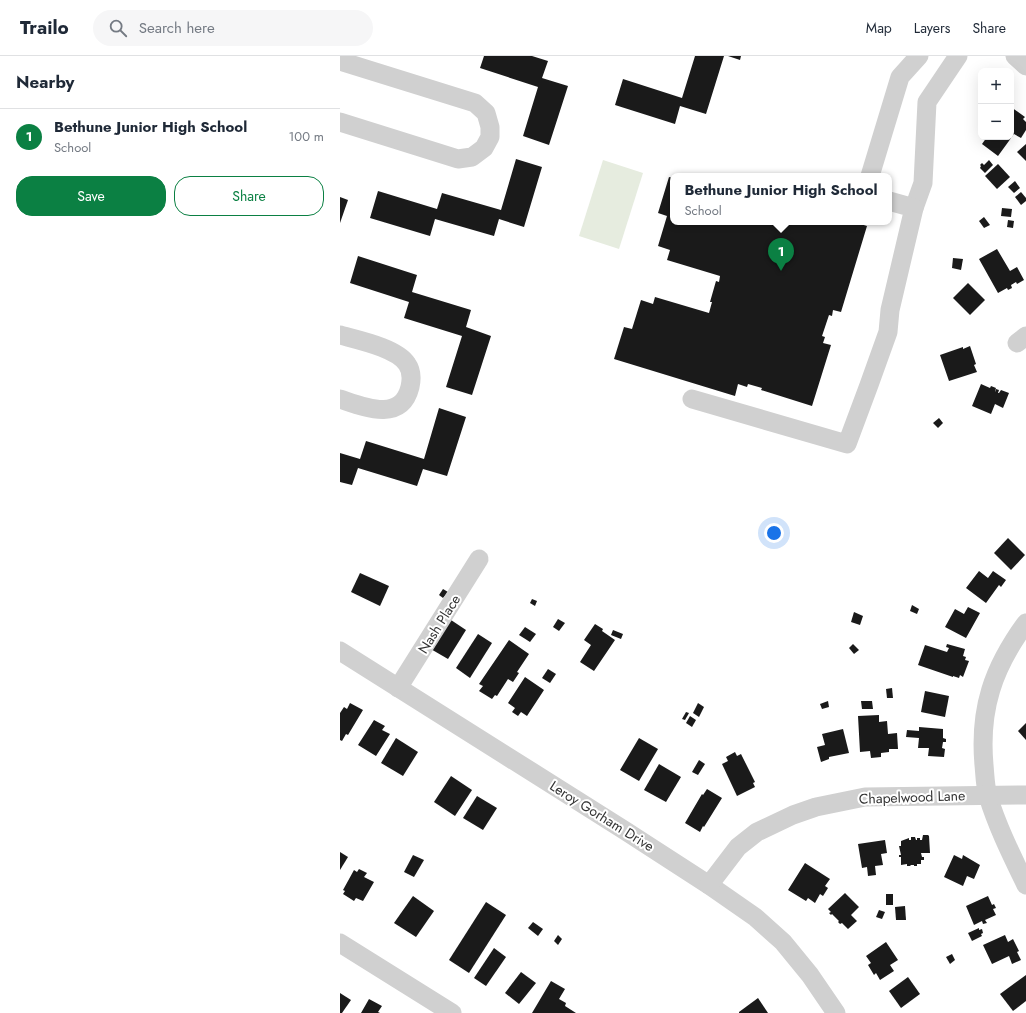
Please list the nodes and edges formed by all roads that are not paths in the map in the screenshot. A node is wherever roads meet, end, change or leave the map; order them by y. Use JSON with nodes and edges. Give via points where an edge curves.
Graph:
{"nodes":[{"id":1,"x":919,"y":56,"type":"edge"},
{"id":2,"x":958,"y":56,"type":"edge"},
{"id":3,"x":1016,"y":56,"type":"edge"},
{"id":4,"x":340,"y":61,"type":"edge"},
{"id":5,"x":1026,"y":66,"type":"edge"},
{"id":6,"x":340,"y":122,"type":"edge"},
{"id":7,"x":871,"y":173,"type":"edge"},
{"id":8,"x":892,"y":202,"type":"edge"},
{"id":9,"x":914,"y":208,"type":"junction"},
{"id":10,"x":340,"y":335,"type":"edge"},
{"id":11,"x":340,"y":399,"type":"edge"},
{"id":12,"x":692,"y":399,"type":"dead end"},
{"id":13,"x":479,"y":559,"type":"dead end"},
{"id":14,"x":1026,"y":623,"type":"edge"},
{"id":15,"x":340,"y":651,"type":"edge"},
{"id":16,"x":398,"y":688,"type":"junction"},
{"id":17,"x":987,"y":794,"type":"junction"},
{"id":18,"x":1026,"y":795,"type":"edge"},
{"id":19,"x":708,"y":885,"type":"junction"},
{"id":20,"x":1026,"y":885,"type":"edge"},
{"id":21,"x":340,"y":943,"type":"edge"},
{"id":22,"x":452,"y":1013,"type":"edge"},
{"id":23,"x":836,"y":1013,"type":"edge"}],
"edges":[{"from":1,"to":7,"type":"street","via":[[900,77]]},
{"from":2,"to":9,"type":"street","via":[[927,102],[923,183]]},
{"from":3,"to":5,"type":"street"},
{"from":4,"to":6,"type":"street","via":[[475,103],[486,113],[490,137],[484,148],[472,157],[458,159]]},
{"from":8,"to":9,"type":"street"},
{"from":9,"to":12,"type":"street","via":[[890,310],[888,332],[847,444]]},
{"from":10,"to":11,"type":"street","via":[[392,351],[407,363],[412,377],[409,392],[401,405],[371,409]]},
{"from":13,"to":16,"type":"street","name":"Nash Place"},
{"from":14,"to":17,"type":"street","via":[[1004,657],[988,695],[984,726]]},
{"from":15,"to":16,"type":"street","name":"Leroy Gorham Drive"},
{"from":16,"to":19,"type":"street","name":"Leroy Gorham Drive"},
{"from":17,"to":18,"type":"street","name":"Chapelwood Lane"},
{"from":17,"to":19,"type":"street","name":"Chapelwood Lane","via":[[864,796],[816,807],[757,832],[738,847]]},
{"from":17,"to":20,"type":"street"},
{"from":19,"to":23,"type":"street","name":"Leroy Gorham Drive","via":[[755,918],[783,942]]},
{"from":21,"to":22,"type":"street"}]}
